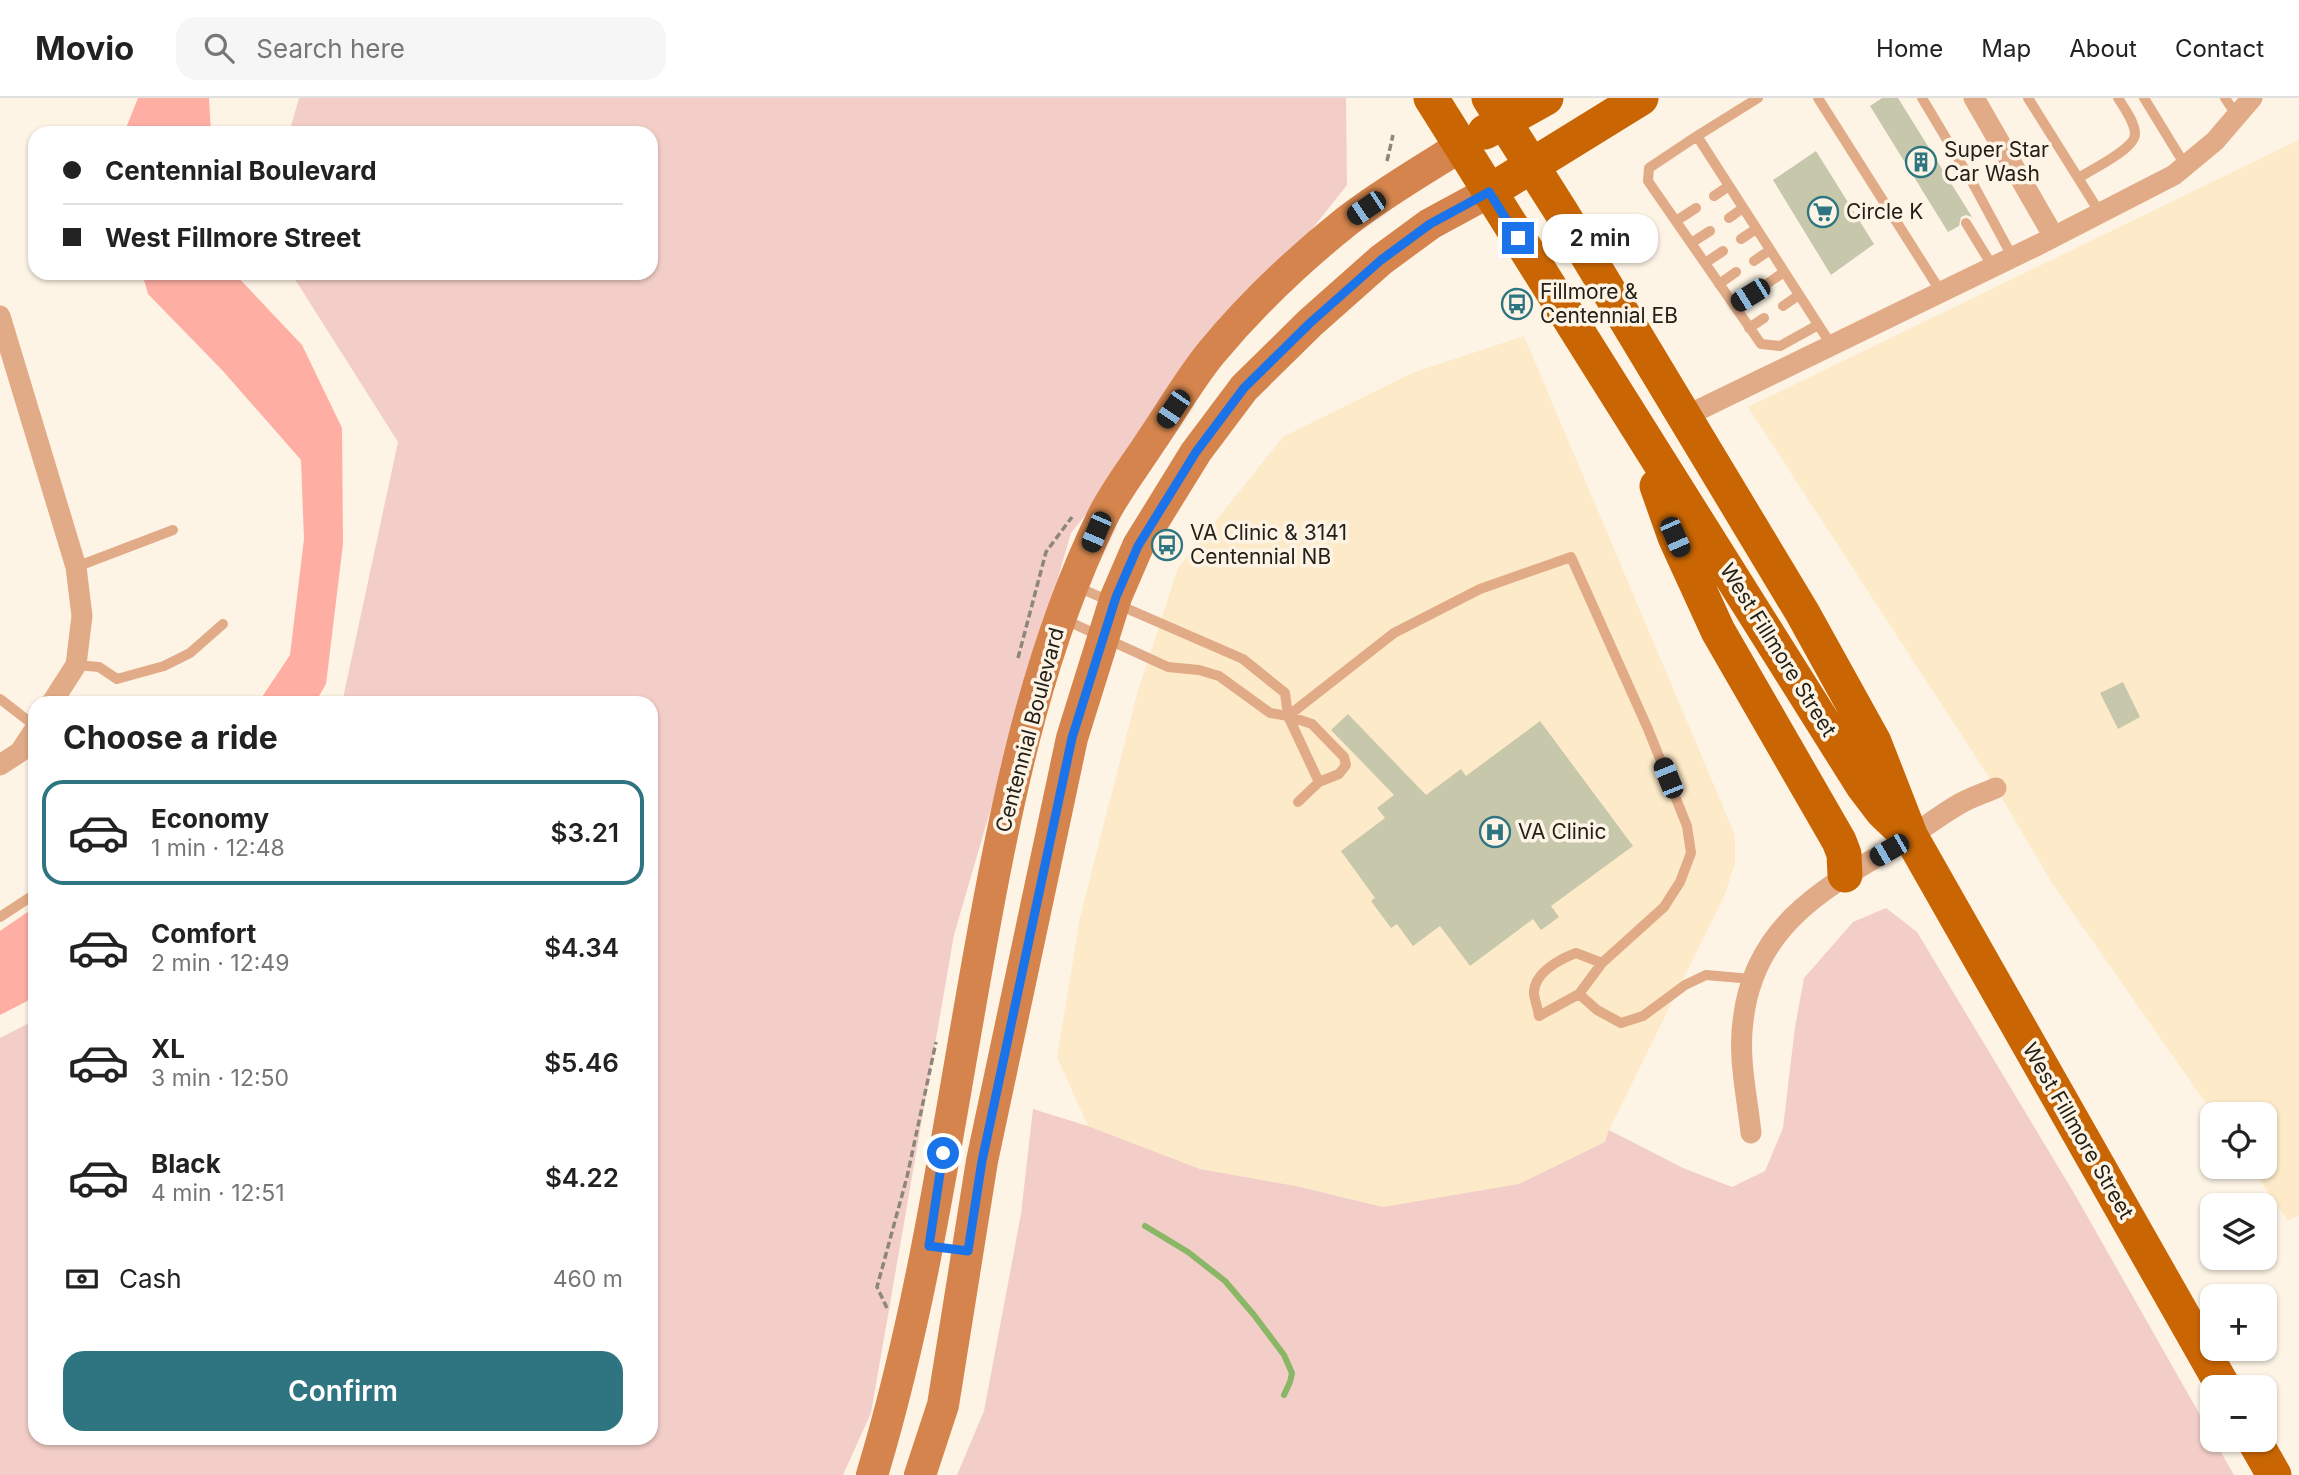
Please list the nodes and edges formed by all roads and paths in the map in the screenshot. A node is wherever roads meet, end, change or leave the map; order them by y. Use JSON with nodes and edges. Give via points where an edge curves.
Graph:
{"nodes":[{"id":1,"x":1431,"y":98,"type":"edge"},
{"id":2,"x":1546,"y":98,"type":"edge"},
{"id":3,"x":1641,"y":98,"type":"edge"},
{"id":4,"x":1758,"y":98,"type":"edge"},
{"id":5,"x":1818,"y":98,"type":"edge"},
{"id":6,"x":1922,"y":98,"type":"edge"},
{"id":7,"x":1974,"y":98,"type":"edge"},
{"id":8,"x":2028,"y":98,"type":"edge"},
{"id":9,"x":2118,"y":98,"type":"edge"},
{"id":10,"x":2144,"y":98,"type":"edge"},
{"id":11,"x":2252,"y":98,"type":"edge"},
{"id":12,"x":2231,"y":107,"type":"edge"},
{"id":13,"x":1496,"y":109,"type":"edge"},
{"id":14,"x":1697,"y":136,"type":"junction"},
{"id":15,"x":1461,"y":146,"type":"junction"},
{"id":16,"x":1531,"y":165,"type":"junction"},
{"id":17,"x":2185,"y":165,"type":"junction"},
{"id":18,"x":2078,"y":178,"type":"junction"},
{"id":19,"x":1729,"y":186,"type":"junction"},
{"id":20,"x":1489,"y":192,"type":"junction"},
{"id":21,"x":1714,"y":196,"type":"dead end"},
{"id":22,"x":1696,"y":208,"type":"dead end"},
{"id":23,"x":1743,"y":208,"type":"junction"},
{"id":24,"x":2100,"y":213,"type":"junction"},
{"id":25,"x":1729,"y":218,"type":"dead end"},
{"id":26,"x":1676,"y":221,"type":"junction"},
{"id":27,"x":1966,"y":223,"type":"dead end"},
{"id":28,"x":1756,"y":229,"type":"junction"},
{"id":29,"x":1710,"y":231,"type":"dead end"},
{"id":30,"x":2054,"y":237,"type":"junction"},
{"id":31,"x":1741,"y":239,"type":"dead end"},
{"id":32,"x":1691,"y":243,"type":"junction"},
{"id":33,"x":1770,"y":250,"type":"junction"},
{"id":34,"x":1723,"y":251,"type":"dead end"},
{"id":35,"x":2013,"y":258,"type":"junction"},
{"id":36,"x":1754,"y":261,"type":"dead end"},
{"id":37,"x":1705,"y":263,"type":"junction"},
{"id":38,"x":1993,"y":267,"type":"junction"},
{"id":39,"x":1737,"y":272,"type":"dead end"},
{"id":40,"x":1784,"y":272,"type":"junction"},
{"id":41,"x":1768,"y":283,"type":"dead end"},
{"id":42,"x":1719,"y":284,"type":"junction"},
{"id":43,"x":1941,"y":292,"type":"junction"},
{"id":44,"x":1750,"y":295,"type":"dead end"},
{"id":45,"x":1799,"y":295,"type":"junction"},
{"id":46,"x":1734,"y":305,"type":"junction"},
{"id":47,"x":1783,"y":306,"type":"dead end"},
{"id":48,"x":0,"y":316,"type":"edge"},
{"id":49,"x":1764,"y":318,"type":"dead end"},
{"id":50,"x":1818,"y":325,"type":"junction"},
{"id":51,"x":1749,"y":328,"type":"junction"},
{"id":52,"x":1832,"y":346,"type":"junction"},
{"id":53,"x":1631,"y":417,"type":"junction"},
{"id":54,"x":1684,"y":417,"type":"junction"},
{"id":55,"x":173,"y":530,"type":"dead end"},
{"id":56,"x":76,"y":567,"type":"junction"},
{"id":57,"x":1073,"y":585,"type":"junction"},
{"id":58,"x":1114,"y":604,"type":"junction"},
{"id":59,"x":1060,"y":617,"type":"junction"},
{"id":60,"x":223,"y":624,"type":"dead end"},
{"id":61,"x":1105,"y":637,"type":"junction"},
{"id":62,"x":76,"y":665,"type":"junction"},
{"id":63,"x":56,"y":696,"type":"edge"},
{"id":64,"x":0,"y":699,"type":"edge"},
{"id":65,"x":1288,"y":716,"type":"junction"},
{"id":66,"x":28,"y":722,"type":"edge"},
{"id":67,"x":28,"y":739,"type":"edge"},
{"id":68,"x":0,"y":765,"type":"edge"},
{"id":69,"x":1320,"y":782,"type":"junction"},
{"id":70,"x":1996,"y":789,"type":"dead end"},
{"id":71,"x":1298,"y":802,"type":"dead end"},
{"id":72,"x":1911,"y":837,"type":"junction"},
{"id":73,"x":1845,"y":876,"type":"junction"},
{"id":74,"x":28,"y":899,"type":"edge"},
{"id":75,"x":0,"y":917,"type":"edge"},
{"id":76,"x":1602,"y":963,"type":"junction"},
{"id":77,"x":1752,"y":979,"type":"junction"},
{"id":78,"x":1579,"y":994,"type":"junction"},
{"id":79,"x":1751,"y":1133,"type":"dead end"},
{"id":80,"x":929,"y":1246,"type":"junction"},
{"id":81,"x":968,"y":1251,"type":"junction"},
{"id":82,"x":2217,"y":1375,"type":"edge"},
{"id":83,"x":2261,"y":1452,"type":"edge"},
{"id":84,"x":872,"y":1475,"type":"edge"},
{"id":85,"x":920,"y":1475,"type":"edge"},
{"id":86,"x":2274,"y":1475,"type":"edge"}],
"edges":[{"from":1,"to":15,"type":"main road","name":"West Fillmore Street"},
{"from":2,"to":13,"type":"main road","name":"Centennial Boulevard"},
{"from":3,"to":16,"type":"main road","name":"Centennial Boulevard"},
{"from":4,"to":14,"type":"lane"},
{"from":5,"to":43,"type":"lane"},
{"from":6,"to":35,"type":"lane"},
{"from":7,"to":30,"type":"street"},
{"from":8,"to":18,"type":"lane"},
{"from":9,"to":18,"type":"lane","via":[[2135,134],[2131,145]]},
{"from":10,"to":17,"type":"lane"},
{"from":11,"to":12,"type":"street"},
{"from":12,"to":17,"type":"street","via":[[2215,141]]},
{"from":13,"to":15,"type":"main road","name":"Centennial Boulevard"},
{"from":13,"to":16,"type":"main road","name":"West Fillmore Street"},
{"from":14,"to":19,"type":"lane"},
{"from":14,"to":26,"type":"lane","via":[[1649,168],[1648,181]]},
{"from":15,"to":20,"type":"main road","name":"West Fillmore Street"},
{"from":15,"to":57,"type":"main road","name":"Centennial Boulevard","via":[[1349,219],[1267,293],[1209,355],[1103,514]]},
{"from":16,"to":20,"type":"main road","name":"Centennial Boulevard"},
{"from":16,"to":54,"type":"main road","name":"West Fillmore Street"},
{"from":17,"to":24,"type":"street"},
{"from":18,"to":24,"type":"lane"},
{"from":19,"to":21,"type":"lane"},
{"from":19,"to":23,"type":"lane"},
{"from":20,"to":53,"type":"main road","name":"West Fillmore Street"},
{"from":20,"to":58,"type":"main road","name":"Centennial Boulevard","via":[[1430,224],[1381,260],[1244,388],[1147,529]]},
{"from":22,"to":26,"type":"lane"},
{"from":23,"to":25,"type":"lane"},
{"from":23,"to":28,"type":"lane"},
{"from":24,"to":30,"type":"street"},
{"from":26,"to":32,"type":"lane"},
{"from":27,"to":38,"type":"lane"},
{"from":28,"to":31,"type":"lane"},
{"from":28,"to":33,"type":"lane"},
{"from":29,"to":32,"type":"lane"},
{"from":30,"to":35,"type":"street"},
{"from":32,"to":37,"type":"lane"},
{"from":33,"to":36,"type":"lane"},
{"from":33,"to":40,"type":"lane"},
{"from":34,"to":37,"type":"lane"},
{"from":35,"to":38,"type":"street"},
{"from":37,"to":42,"type":"lane"},
{"from":38,"to":43,"type":"street"},
{"from":39,"to":42,"type":"lane"},
{"from":40,"to":41,"type":"lane"},
{"from":40,"to":45,"type":"lane"},
{"from":42,"to":46,"type":"lane"},
{"from":43,"to":52,"type":"street"},
{"from":44,"to":46,"type":"lane"},
{"from":45,"to":47,"type":"lane"},
{"from":45,"to":50,"type":"lane"},
{"from":46,"to":51,"type":"lane"},
{"from":48,"to":56,"type":"street"},
{"from":49,"to":51,"type":"lane"},
{"from":50,"to":51,"type":"lane","via":[[1780,346],[1761,344]]},
{"from":50,"to":52,"type":"lane"},
{"from":52,"to":54,"type":"street"},
{"from":53,"to":72,"type":"main road","name":"West Fillmore Street","via":[[1863,786],[1890,820]]},
{"from":53,"to":73,"type":"main road","via":[[1709,613],[1839,841]]},
{"from":54,"to":72,"type":"main road","name":"West Fillmore Street","via":[[1790,591],[1874,742]]},
{"from":55,"to":56,"type":"lane"},
{"from":56,"to":62,"type":"street","via":[[82,616]]},
{"from":57,"to":58,"type":"lane"},
{"from":57,"to":59,"type":"main road","name":"Centennial Boulevard"},
{"from":58,"to":61,"type":"main road","name":"Centennial Boulevard"},
{"from":58,"to":65,"type":"lane","via":[[1243,659],[1285,694]]},
{"from":59,"to":61,"type":"lane"},
{"from":59,"to":80,"type":"main road","name":"Centennial Boulevard","via":[[1041,671],[1008,800]]},
{"from":60,"to":62,"type":"lane","via":[[190,653],[164,666],[117,679],[99,667]]},
{"from":61,"to":65,"type":"lane","via":[[1168,667],[1219,676],[1270,713]]},
{"from":61,"to":81,"type":"main road","name":"Centennial Boulevard","via":[[1072,738],[982,1161]]},
{"from":62,"to":63,"type":"street"},
{"from":64,"to":66,"type":"lane"},
{"from":65,"to":69,"type":"lane"},
{"from":65,"to":69,"type":"lane","via":[[1312,724],[1344,757],[1346,765],[1339,775]]},
{"from":65,"to":76,"type":"lane","via":[[1394,633],[1479,589],[1571,557],[1668,778],[1687,826],[1691,853],[1664,907]]},
{"from":67,"to":68,"type":"street","via":[[20,752]]},
{"from":69,"to":71,"type":"lane"},
{"from":70,"to":72,"type":"street","via":[[1961,803]]},
{"from":72,"to":73,"type":"street"},
{"from":72,"to":82,"type":"main road","name":"West Fillmore Street"},
{"from":73,"to":77,"type":"street","via":[[1788,920]]},
{"from":74,"to":75,"type":"lane"},
{"from":76,"to":78,"type":"lane"},
{"from":76,"to":78,"type":"lane","via":[[1576,953],[1538,978],[1534,992],[1539,1016]]},
{"from":77,"to":78,"type":"lane","via":[[1706,975],[1643,1016],[1621,1023]]},
{"from":77,"to":79,"type":"street","via":[[1742,1039]]},
{"from":80,"to":81,"type":"main road"},
{"from":80,"to":84,"type":"main road","name":"Centennial Boulevard"},
{"from":81,"to":85,"type":"main road","name":"Centennial Boulevard","via":[[943,1405]]},
{"from":83,"to":86,"type":"main road"}]}
